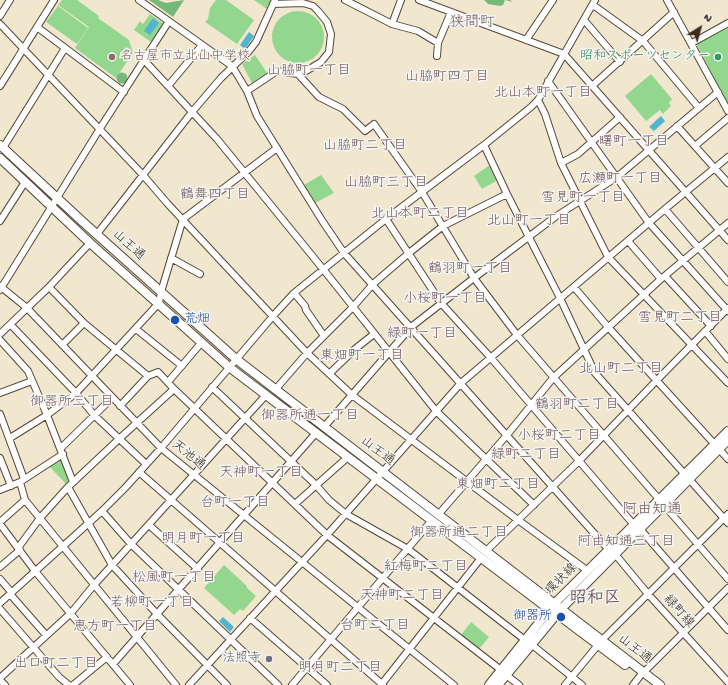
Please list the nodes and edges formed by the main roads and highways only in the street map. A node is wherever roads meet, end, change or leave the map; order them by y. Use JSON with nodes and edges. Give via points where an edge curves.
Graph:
{"nodes":[{"id":1,"x":1,"y":147,"type":"edge"},
{"id":2,"x":0,"y":158,"type":"edge"},
{"id":3,"x":728,"y":431,"type":"edge"},
{"id":4,"x":728,"y":440,"type":"edge"},
{"id":5,"x":717,"y":446,"type":"junction"},
{"id":6,"x":435,"y":518,"type":"junction"},
{"id":7,"x":612,"y":552,"type":"junction"},
{"id":8,"x":555,"y":609,"type":"junction"},
{"id":9,"x":503,"y":672,"type":"junction"},
{"id":10,"x":642,"y":674,"type":"junction"},
{"id":11,"x":488,"y":685,"type":"edge"},
{"id":12,"x":498,"y":685,"type":"edge"},
{"id":13,"x":651,"y":685,"type":"edge"},
{"id":14,"x":660,"y":685,"type":"edge"}],
"edges":[{"from":1,"to":6,"type":"main road","name":"山王通","via":[[236,359],[382,472]]},
{"from":2,"to":6,"type":"main road","name":"山王通","via":[[90,243],[229,367],[377,479]]},
{"from":3,"to":5,"type":"main road","name":"環状線"},
{"from":4,"to":5,"type":"main road","name":"環状線"},
{"from":5,"to":7,"type":"main road","name":"環状線"},
{"from":6,"to":8,"type":"main road","name":"山王通"},
{"from":7,"to":8,"type":"main road","name":"環状線"},
{"from":7,"to":8,"type":"main road","name":"環状線","via":[[588,570]]},
{"from":8,"to":9,"type":"main road","name":"環状線"},
{"from":8,"to":10,"type":"main road","name":"山王通"},
{"from":9,"to":11,"type":"main road","name":"環状線"},
{"from":9,"to":12,"type":"main road","name":"環状線"},
{"from":10,"to":13,"type":"main road","name":"山王通"},
{"from":10,"to":14,"type":"main road","name":"山王通"}]}
